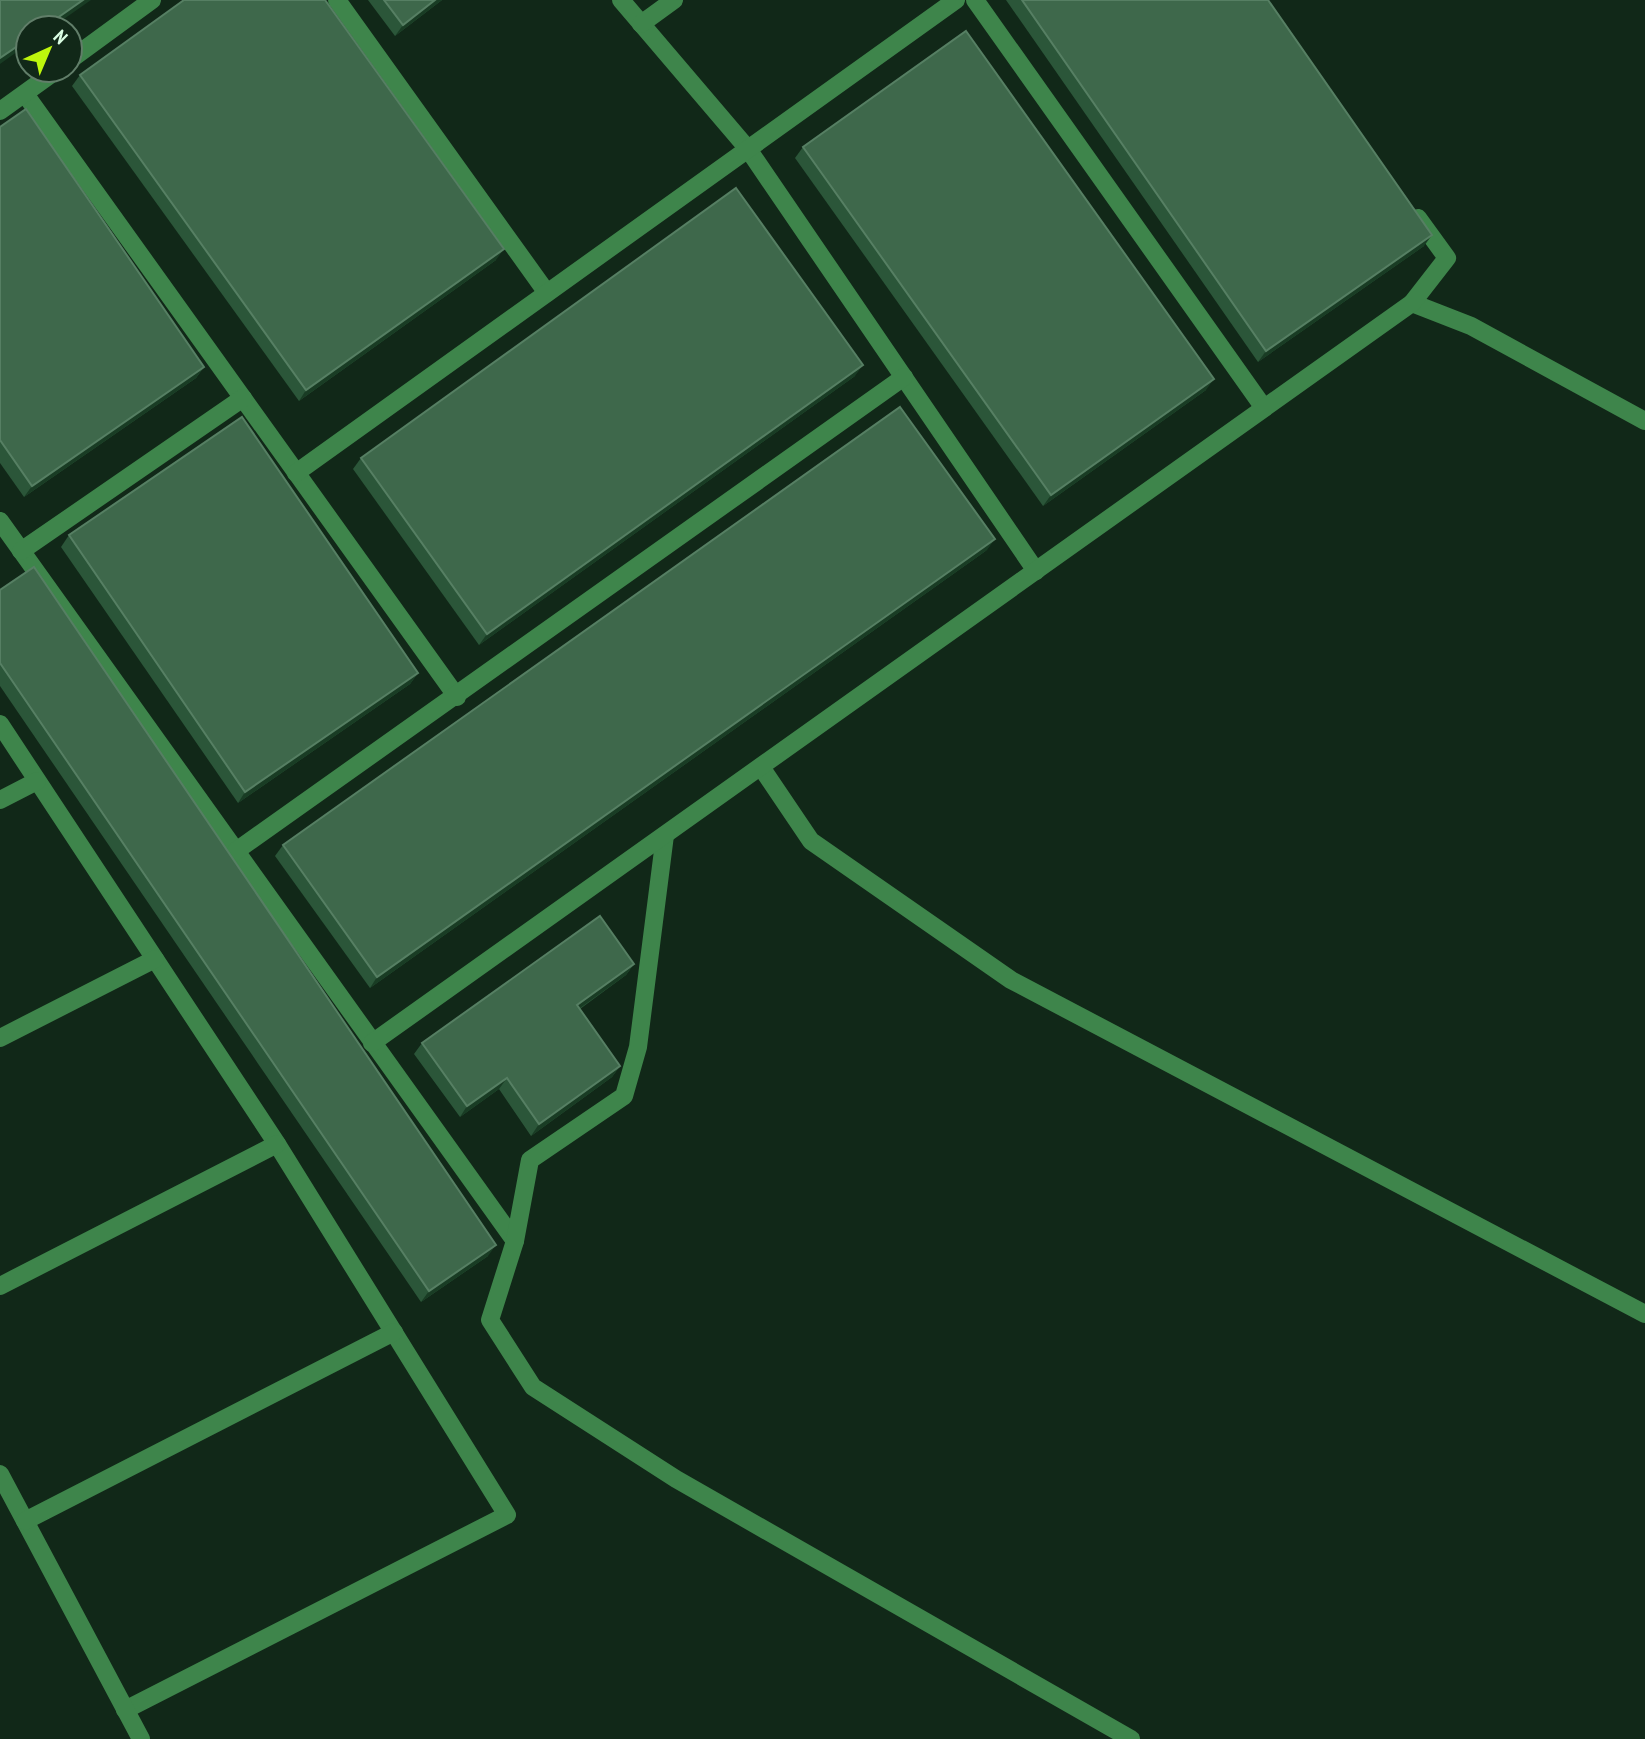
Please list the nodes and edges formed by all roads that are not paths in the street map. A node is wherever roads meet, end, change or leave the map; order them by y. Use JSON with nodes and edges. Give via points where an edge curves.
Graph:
{"nodes":[{"id":1,"x":152,"y":0,"type":"edge"},
{"id":2,"x":337,"y":0,"type":"edge"},
{"id":3,"x":621,"y":0,"type":"edge"},
{"id":4,"x":674,"y":0,"type":"edge"},
{"id":5,"x":956,"y":0,"type":"edge"},
{"id":6,"x":975,"y":0,"type":"edge"},
{"id":7,"x":641,"y":24,"type":"junction"},
{"id":8,"x":84,"y":50,"type":"edge"},
{"id":9,"x":38,"y":84,"type":"edge"},
{"id":10,"x":25,"y":94,"type":"junction"},
{"id":11,"x":0,"y":111,"type":"edge"},
{"id":12,"x":748,"y":149,"type":"junction"},
{"id":13,"x":1407,"y":202,"type":"edge"},
{"id":14,"x":547,"y":293,"type":"junction"},
{"id":15,"x":1412,"y":303,"type":"junction"},
{"id":16,"x":904,"y":377,"type":"junction"},
{"id":17,"x":243,"y":398,"type":"junction"},
{"id":18,"x":1265,"y":408,"type":"junction"},
{"id":19,"x":1645,"y":421,"type":"edge"},
{"id":20,"x":296,"y":473,"type":"junction"},
{"id":21,"x":0,"y":522,"type":"edge"},
{"id":22,"x":21,"y":551,"type":"junction"},
{"id":23,"x":1037,"y":571,"type":"junction"},
{"id":24,"x":457,"y":696,"type":"junction"},
{"id":25,"x":0,"y":724,"type":"edge"},
{"id":26,"x":761,"y":767,"type":"junction"},
{"id":27,"x":37,"y":781,"type":"junction"},
{"id":28,"x":0,"y":800,"type":"edge"},
{"id":29,"x":665,"y":835,"type":"junction"},
{"id":30,"x":236,"y":851,"type":"junction"},
{"id":31,"x":155,"y":959,"type":"junction"},
{"id":32,"x":0,"y":1038,"type":"edge"},
{"id":33,"x":372,"y":1043,"type":"junction"},
{"id":34,"x":277,"y":1144,"type":"junction"},
{"id":35,"x":515,"y":1241,"type":"junction"},
{"id":36,"x":0,"y":1286,"type":"edge"},
{"id":37,"x":1645,"y":1314,"type":"edge"},
{"id":38,"x":394,"y":1332,"type":"junction"},
{"id":39,"x":0,"y":1474,"type":"edge"},
{"id":40,"x":25,"y":1521,"type":"junction"},
{"id":41,"x":125,"y":1710,"type":"junction"},
{"id":42,"x":141,"y":1739,"type":"edge"},
{"id":43,"x":1131,"y":1739,"type":"edge"}],
"edges":[{"from":1,"to":8,"type":"street"},
{"from":2,"to":14,"type":"street"},
{"from":3,"to":7,"type":"street"},
{"from":4,"to":7,"type":"street"},
{"from":5,"to":12,"type":"street"},
{"from":6,"to":18,"type":"street"},
{"from":7,"to":12,"type":"street"},
{"from":9,"to":10,"type":"street"},
{"from":10,"to":11,"type":"street"},
{"from":10,"to":17,"type":"street"},
{"from":12,"to":14,"type":"street"},
{"from":12,"to":16,"type":"street"},
{"from":13,"to":15,"type":"street","via":[[1447,258]]},
{"from":14,"to":20,"type":"street"},
{"from":15,"to":18,"type":"street"},
{"from":15,"to":19,"type":"street","via":[[1471,326]]},
{"from":16,"to":23,"type":"street"},
{"from":16,"to":24,"type":"street"},
{"from":17,"to":20,"type":"street"},
{"from":17,"to":22,"type":"street"},
{"from":18,"to":23,"type":"street"},
{"from":20,"to":24,"type":"street"},
{"from":21,"to":22,"type":"street"},
{"from":22,"to":30,"type":"street"},
{"from":23,"to":26,"type":"street"},
{"from":24,"to":30,"type":"street"},
{"from":25,"to":27,"type":"street"},
{"from":26,"to":29,"type":"street"},
{"from":26,"to":37,"type":"street","via":[[811,841],[1011,980]]},
{"from":27,"to":28,"type":"street"},
{"from":27,"to":31,"type":"street"},
{"from":29,"to":33,"type":"street"},
{"from":29,"to":35,"type":"street","via":[[638,1048],[624,1096],[530,1160]]},
{"from":30,"to":33,"type":"street"},
{"from":31,"to":32,"type":"street"},
{"from":31,"to":34,"type":"street"},
{"from":33,"to":35,"type":"street"},
{"from":34,"to":36,"type":"street"},
{"from":34,"to":38,"type":"street"},
{"from":35,"to":43,"type":"street","via":[[490,1320],[533,1387],[676,1479]]},
{"from":38,"to":40,"type":"street"},
{"from":38,"to":41,"type":"street","via":[[507,1515]]},
{"from":39,"to":40,"type":"street"},
{"from":40,"to":41,"type":"street"},
{"from":41,"to":42,"type":"street"}]}
